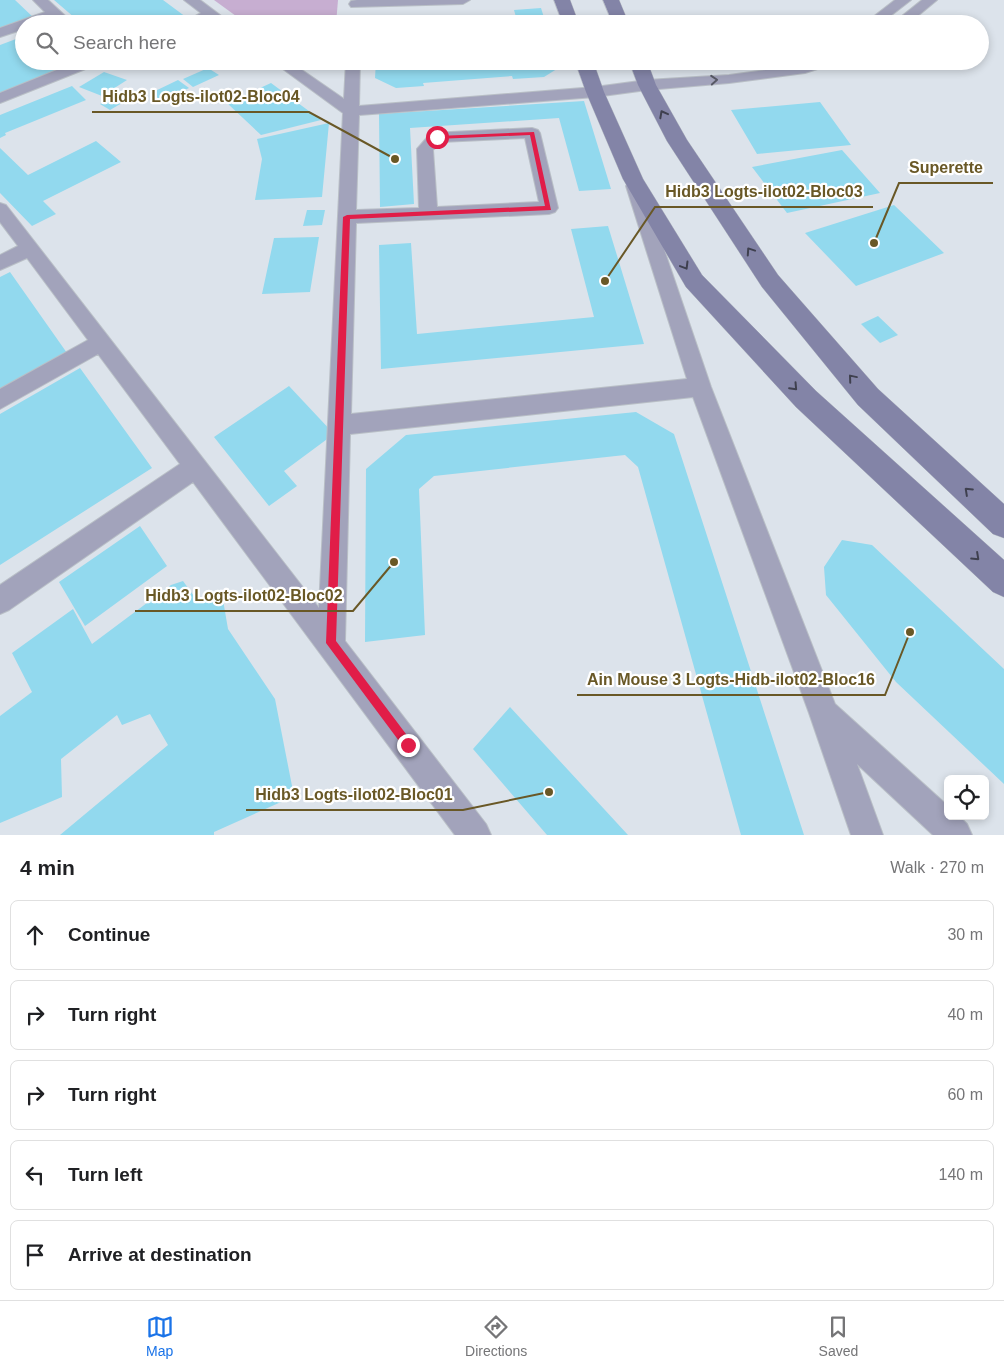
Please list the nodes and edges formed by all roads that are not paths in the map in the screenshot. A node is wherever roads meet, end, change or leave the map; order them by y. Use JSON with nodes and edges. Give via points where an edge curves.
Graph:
{"nodes":[{"id":1,"x":40,"y":0,"type":"edge"},
{"id":2,"x":191,"y":0,"type":"edge"},
{"id":3,"x":463,"y":0,"type":"edge"},
{"id":4,"x":562,"y":0,"type":"edge"},
{"id":5,"x":611,"y":0,"type":"edge"},
{"id":6,"x":904,"y":0,"type":"edge"},
{"id":7,"x":930,"y":0,"type":"edge"},
{"id":8,"x":410,"y":1,"type":"edge"},
{"id":9,"x":356,"y":6,"type":"edge"},
{"id":10,"x":55,"y":13,"type":"joint"},
{"id":11,"x":211,"y":14,"type":"edge"},
{"id":12,"x":49,"y":15,"type":"edge"},
{"id":13,"x":568,"y":15,"type":"edge"},
{"id":14,"x":617,"y":15,"type":"edge"},
{"id":15,"x":883,"y":15,"type":"edge"},
{"id":16,"x":911,"y":15,"type":"edge"},
{"id":17,"x":15,"y":27,"type":"edge"},
{"id":18,"x":0,"y":33,"type":"edge"},
{"id":19,"x":70,"y":70,"type":"edge"},
{"id":20,"x":292,"y":70,"type":"edge"},
{"id":21,"x":352,"y":70,"type":"edge"},
{"id":22,"x":587,"y":70,"type":"edge"},
{"id":23,"x":682,"y":70,"type":"edge"},
{"id":24,"x":797,"y":70,"type":"edge"},
{"id":25,"x":643,"y":73,"type":"edge"},
{"id":26,"x":595,"y":92,"type":"junction"},
{"id":27,"x":0,"y":98,"type":"edge"},
{"id":28,"x":350,"y":111,"type":"junction"},
{"id":29,"x":633,"y":179,"type":"junction"},
{"id":30,"x":0,"y":209,"type":"edge"},
{"id":31,"x":428,"y":214,"type":"junction"},
{"id":32,"x":347,"y":217,"type":"junction"},
{"id":33,"x":29,"y":249,"type":"junction"},
{"id":34,"x":0,"y":263,"type":"edge"},
{"id":35,"x":102,"y":342,"type":"junction"},
{"id":36,"x":700,"y":387,"type":"junction"},
{"id":37,"x":0,"y":400,"type":"edge"},
{"id":38,"x":339,"y":425,"type":"junction"},
{"id":39,"x":196,"y":467,"type":"junction"},
{"id":40,"x":1004,"y":524,"type":"edge"},
{"id":41,"x":1004,"y":581,"type":"edge"},
{"id":42,"x":0,"y":601,"type":"edge"},
{"id":43,"x":331,"y":643,"type":"junction"},
{"id":44,"x":824,"y":713,"type":"junction"},
{"id":45,"x":475,"y":835,"type":"edge"},
{"id":46,"x":867,"y":835,"type":"edge"},
{"id":47,"x":956,"y":835,"type":"edge"}],
"edges":[{"from":1,"to":10,"type":"street"},
{"from":2,"to":11,"type":"street"},
{"from":3,"to":8,"type":"street"},
{"from":4,"to":13,"type":"street"},
{"from":5,"to":14,"type":"street"},
{"from":6,"to":15,"type":"street"},
{"from":7,"to":16,"type":"street"},
{"from":8,"to":9,"type":"street"},
{"from":10,"to":12,"type":"street"},
{"from":17,"to":18,"type":"street"},
{"from":19,"to":27,"type":"street"},
{"from":20,"to":28,"type":"street"},
{"from":21,"to":28,"type":"street"},
{"from":22,"to":26,"type":"street"},
{"from":23,"to":25,"type":"street"},
{"from":25,"to":24,"type":"street","one_way":true,"via":[[729,79]]},
{"from":25,"to":26,"type":"street"},
{"from":40,"to":25,"type":"street","one_way":true,"via":[[868,397],[770,281],[677,141]]},
{"from":26,"to":28,"type":"street"},
{"from":26,"to":29,"type":"street"},
{"from":28,"to":32,"type":"street"},
{"from":29,"to":36,"type":"street"},
{"from":29,"to":41,"type":"street","one_way":true,"via":[[694,281],[806,399]]},
{"from":30,"to":33,"type":"street"},
{"from":31,"to":31,"type":"street","via":[[548,208],[532,133],[437,137],[425,149]]},
{"from":31,"to":32,"type":"street"},
{"from":32,"to":38,"type":"street"},
{"from":33,"to":34,"type":"street"},
{"from":33,"to":35,"type":"street"},
{"from":35,"to":37,"type":"street"},
{"from":35,"to":39,"type":"street"},
{"from":36,"to":38,"type":"street"},
{"from":36,"to":44,"type":"street"},
{"from":38,"to":43,"type":"street"},
{"from":39,"to":42,"type":"street"},
{"from":39,"to":43,"type":"street"},
{"from":43,"to":45,"type":"street"},
{"from":44,"to":46,"type":"street"},
{"from":44,"to":47,"type":"street"}]}
